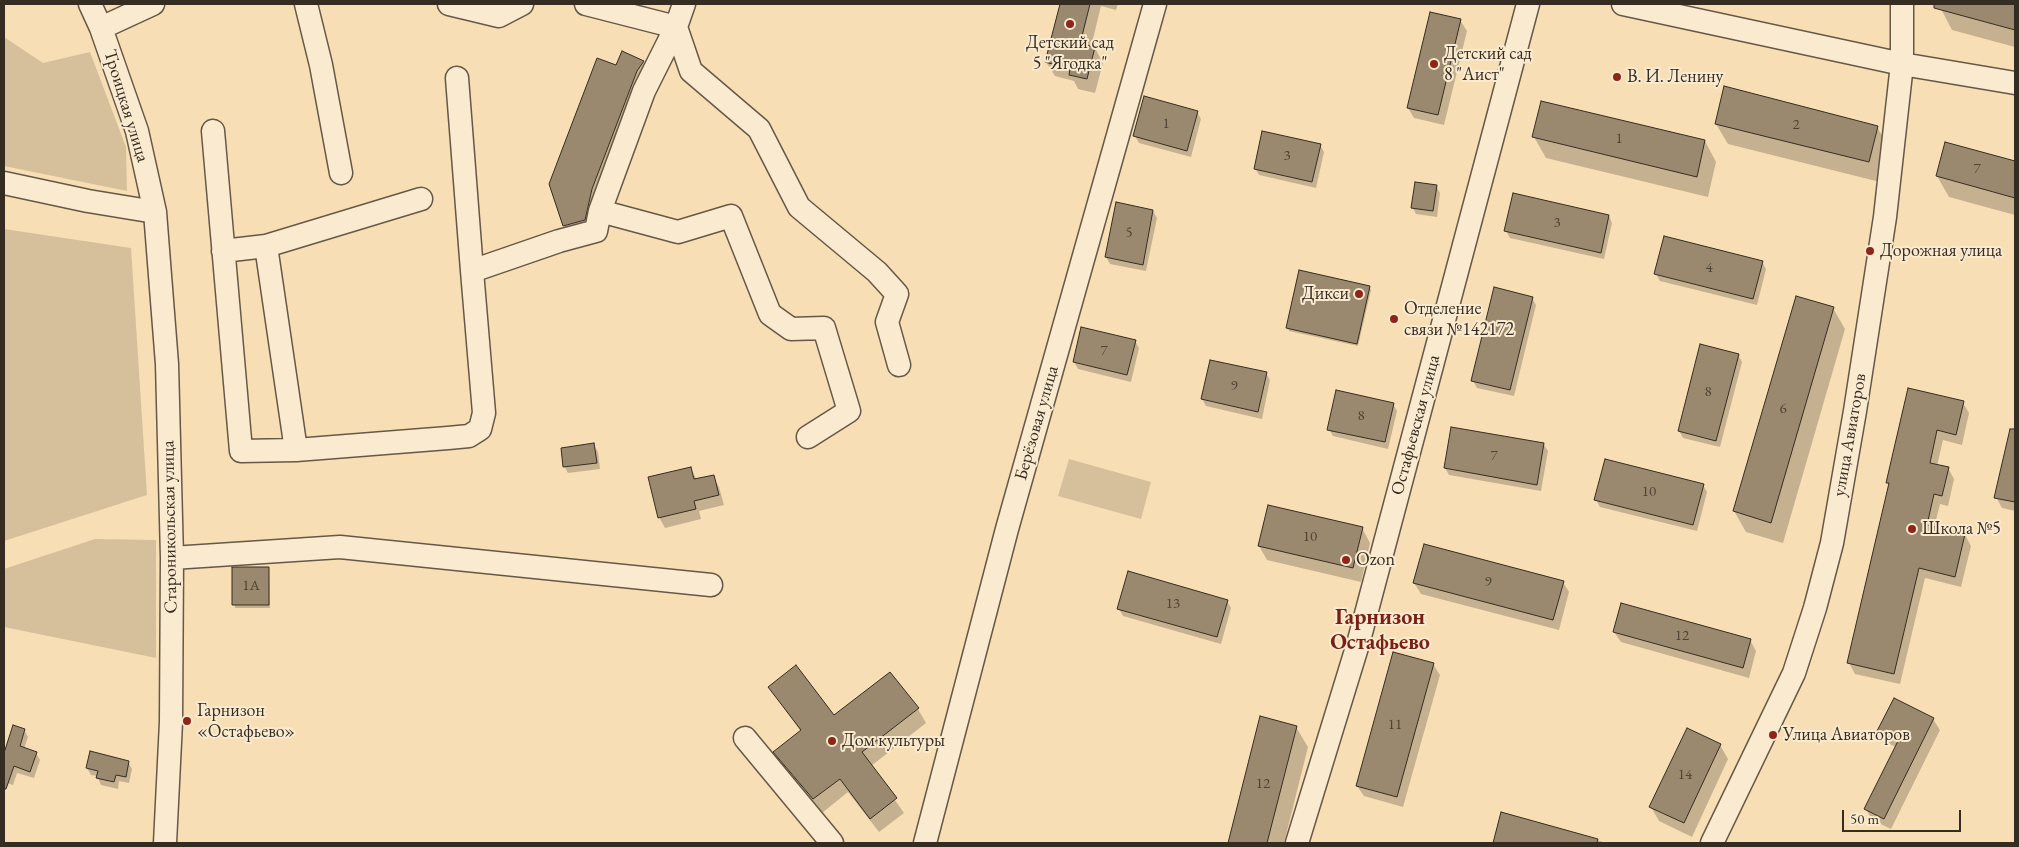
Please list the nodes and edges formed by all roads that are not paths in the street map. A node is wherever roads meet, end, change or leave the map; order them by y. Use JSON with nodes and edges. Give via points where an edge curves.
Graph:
{"nodes":[{"id":1,"x":90,"y":4,"type":"edge"},
{"id":2,"x":153,"y":4,"type":"edge"},
{"id":3,"x":306,"y":4,"type":"edge"},
{"id":4,"x":449,"y":4,"type":"edge"},
{"id":5,"x":522,"y":4,"type":"edge"},
{"id":6,"x":586,"y":4,"type":"edge"},
{"id":7,"x":684,"y":4,"type":"edge"},
{"id":8,"x":1155,"y":4,"type":"edge"},
{"id":9,"x":1528,"y":4,"type":"edge"},
{"id":10,"x":1623,"y":4,"type":"edge"},
{"id":11,"x":1902,"y":4,"type":"edge"},
{"id":12,"x":676,"y":26,"type":"junction"},
{"id":13,"x":101,"y":28,"type":"junction"},
{"id":14,"x":1902,"y":64,"type":"junction"},
{"id":15,"x":457,"y":78,"type":"dead end"},
{"id":16,"x":2015,"y":83,"type":"edge"},
{"id":17,"x":213,"y":131,"type":"dead end"},
{"id":18,"x":341,"y":173,"type":"dead end"},
{"id":19,"x":4,"y":183,"type":"edge"},
{"id":20,"x":421,"y":199,"type":"dead end"},
{"id":21,"x":600,"y":211,"type":"junction"},
{"id":22,"x":155,"y":212,"type":"junction"},
{"id":23,"x":266,"y":246,"type":"junction"},
{"id":24,"x":223,"y":251,"type":"junction"},
{"id":25,"x":472,"y":271,"type":"junction"},
{"id":26,"x":899,"y":365,"type":"dead end"},
{"id":27,"x":808,"y":437,"type":"dead end"},
{"id":28,"x":296,"y":450,"type":"junction"},
{"id":29,"x":172,"y":558,"type":"junction"},
{"id":30,"x":711,"y":585,"type":"dead end"},
{"id":31,"x":745,"y":738,"type":"dead end"},
{"id":32,"x":165,"y":843,"type":"edge"},
{"id":33,"x":832,"y":843,"type":"edge"},
{"id":34,"x":925,"y":843,"type":"edge"},
{"id":35,"x":1297,"y":843,"type":"edge"},
{"id":36,"x":1712,"y":843,"type":"edge"}],
"edges":[{"from":1,"to":13,"type":"street","name":"Троицкая улица"},
{"from":2,"to":13,"type":"street"},
{"from":3,"to":18,"type":"street"},
{"from":4,"to":5,"type":"street","via":[[499,16]]},
{"from":6,"to":12,"type":"street"},
{"from":7,"to":12,"type":"street"},
{"from":8,"to":34,"type":"street","name":"Берёзовая улица","via":[[1007,529]]},
{"from":9,"to":35,"type":"street","name":"Остафьевская улица","via":[[1358,644]]},
{"from":10,"to":14,"type":"street"},
{"from":11,"to":14,"type":"street","name":"улица Авиаторов"},
{"from":12,"to":21,"type":"street","via":[[644,91]]},
{"from":12,"to":26,"type":"street","via":[[691,70],[759,129],[799,207],[877,272],[897,294],[887,322]]},
{"from":13,"to":22,"type":"street","name":"Троицкая улица","via":[[138,131]]},
{"from":14,"to":16,"type":"street"},
{"from":14,"to":36,"type":"street","name":"улица Авиаторов","via":[[1885,217],[1832,543],[1794,673]]},
{"from":15,"to":25,"type":"street"},
{"from":17,"to":24,"type":"street"},
{"from":19,"to":22,"type":"street"},
{"from":20,"to":23,"type":"street"},
{"from":21,"to":25,"type":"street","via":[[596,231]]},
{"from":21,"to":27,"type":"street","via":[[678,232],[731,216],[770,314],[791,329],[824,328],[849,411]]},
{"from":22,"to":29,"type":"street","name":"Староникольская улица","via":[[167,364]]},
{"from":23,"to":24,"type":"street"},
{"from":23,"to":28,"type":"street"},
{"from":24,"to":28,"type":"street","via":[[241,450]]},
{"from":25,"to":28,"type":"street","via":[[484,413],[480,429],[469,436]]},
{"from":29,"to":30,"type":"street","via":[[340,547]]},
{"from":29,"to":32,"type":"street","name":"Староникольская улица","via":[[171,722]]},
{"from":31,"to":33,"type":"street"}]}
